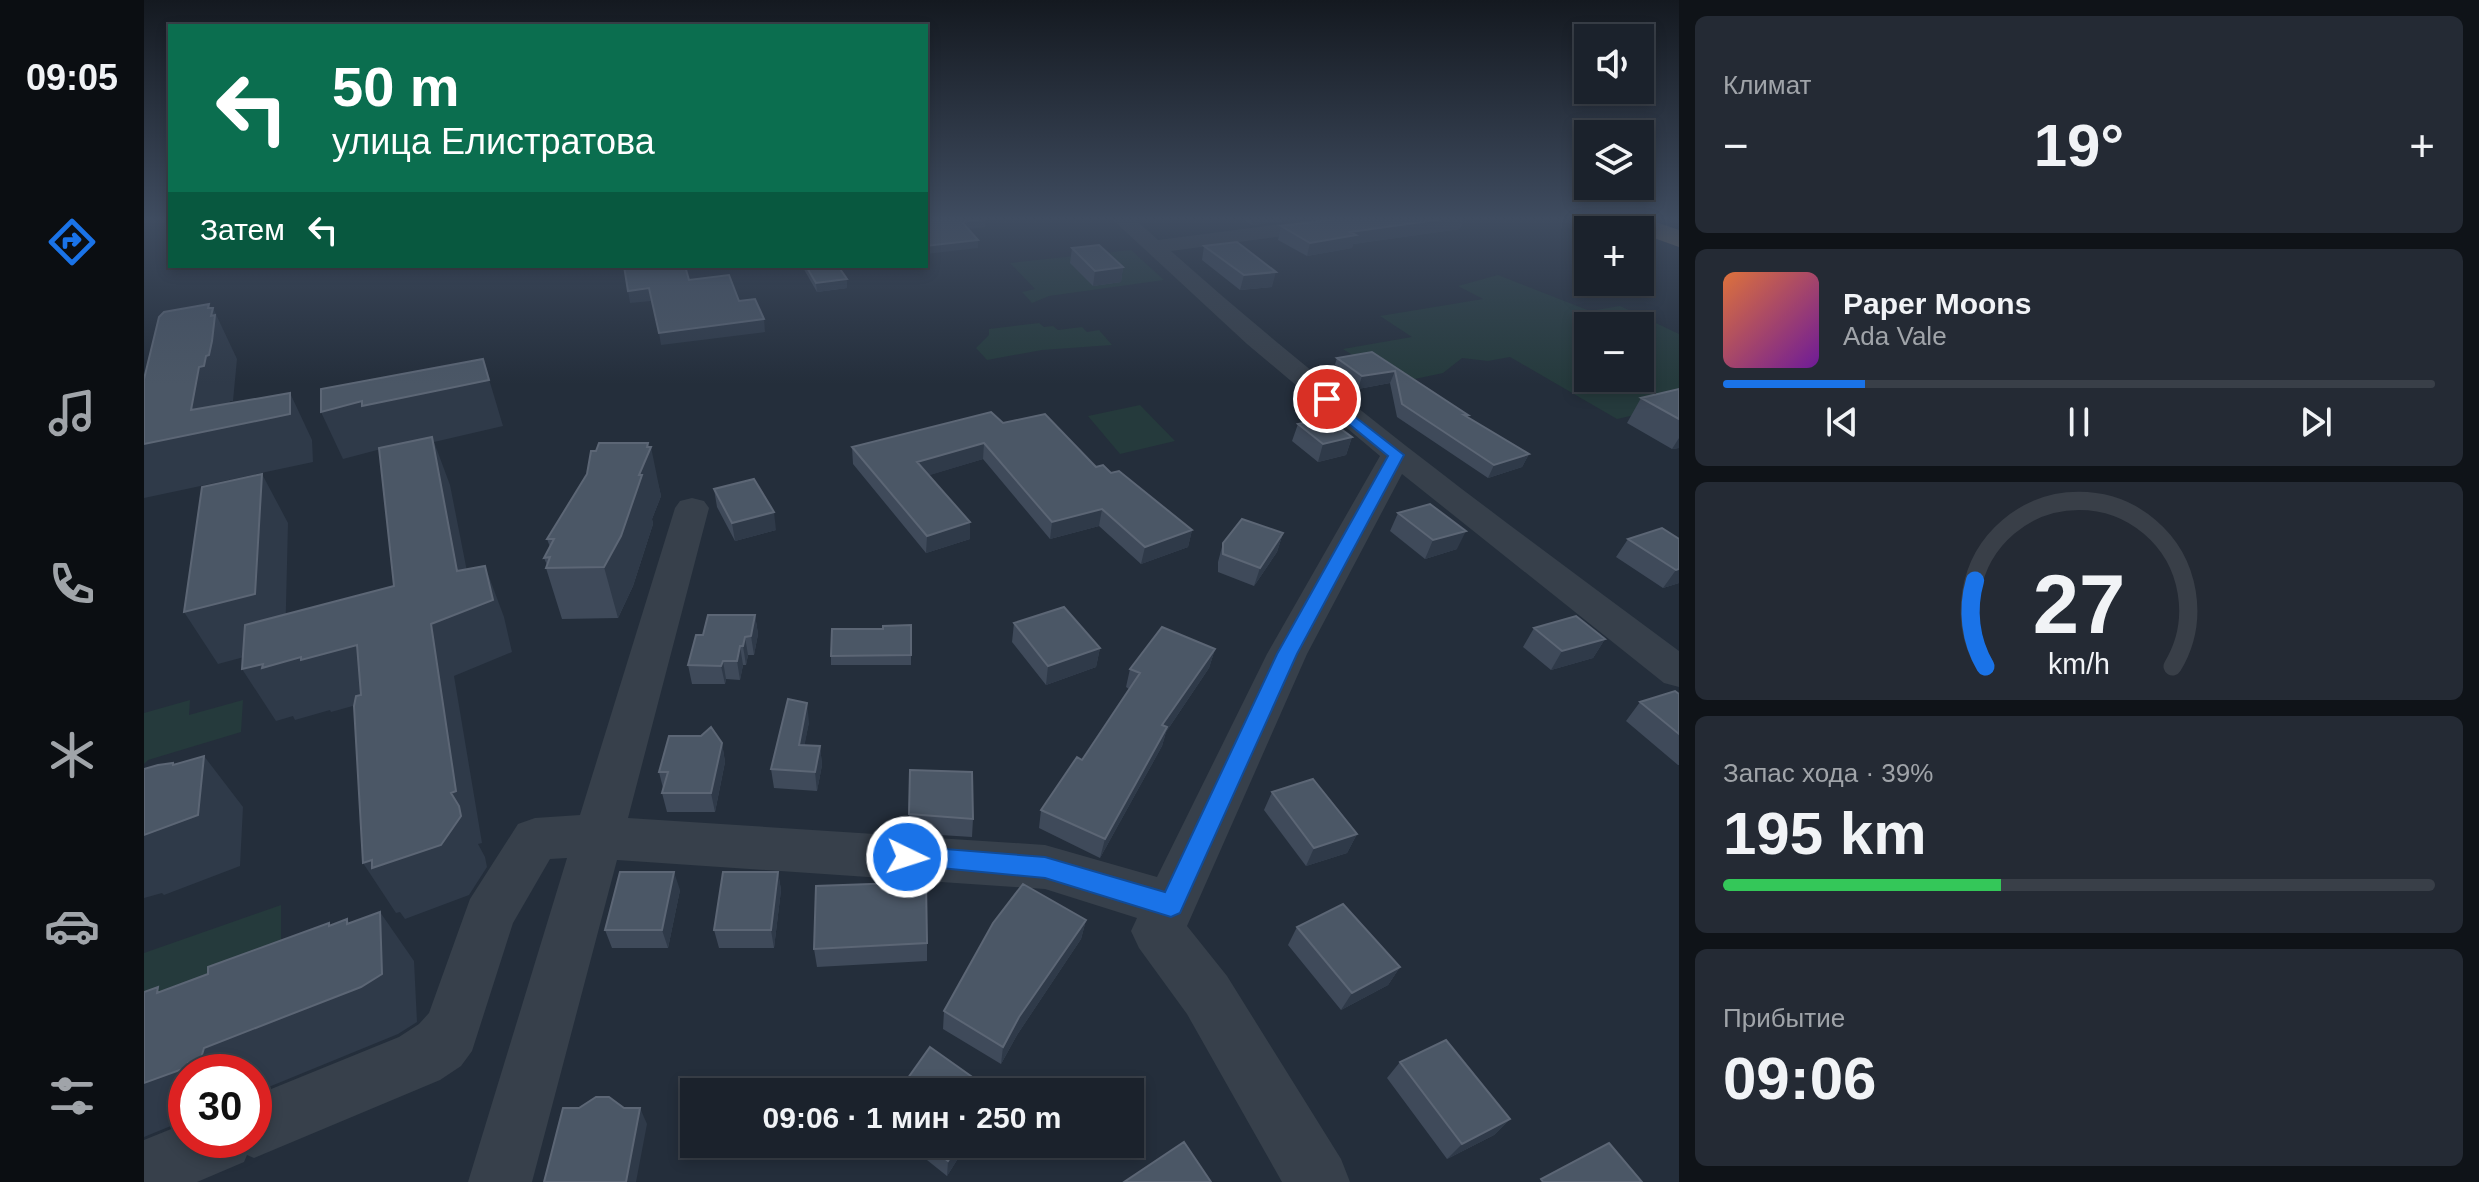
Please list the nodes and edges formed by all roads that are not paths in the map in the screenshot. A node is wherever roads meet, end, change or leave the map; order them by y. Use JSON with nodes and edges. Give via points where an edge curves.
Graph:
{"nodes":[{"id":1,"x":1184,"y":274,"type":"edge"},
{"id":2,"x":1396,"y":455,"type":"junction"},
{"id":3,"x":692,"y":508,"type":"dead end"},
{"id":4,"x":1679,"y":672,"type":"edge"},
{"id":5,"x":598,"y":839,"type":"junction"},
{"id":6,"x":1171,"y":905,"type":"junction"},
{"id":7,"x":272,"y":1120,"type":"edge"},
{"id":8,"x":178,"y":1158,"type":"edge"},
{"id":9,"x":144,"y":1172,"type":"edge"},
{"id":10,"x":500,"y":1182,"type":"edge"},
{"id":11,"x":1318,"y":1182,"type":"edge"}],
"edges":[{"from":1,"to":2,"type":"street"},
{"from":2,"to":4,"type":"street"},
{"from":2,"to":6,"type":"street","via":[[1287,654]]},
{"from":3,"to":5,"type":"street"},
{"from":5,"to":6,"type":"street","via":[[1045,867]]},
{"from":5,"to":7,"type":"street","via":[[535,839],[489,916],[452,1031],[440,1045],[419,1059]]},
{"from":5,"to":10,"type":"street"},
{"from":6,"to":11,"type":"street","via":[[1158,931],[1207,995]]},
{"from":8,"to":9,"type":"street"}]}
